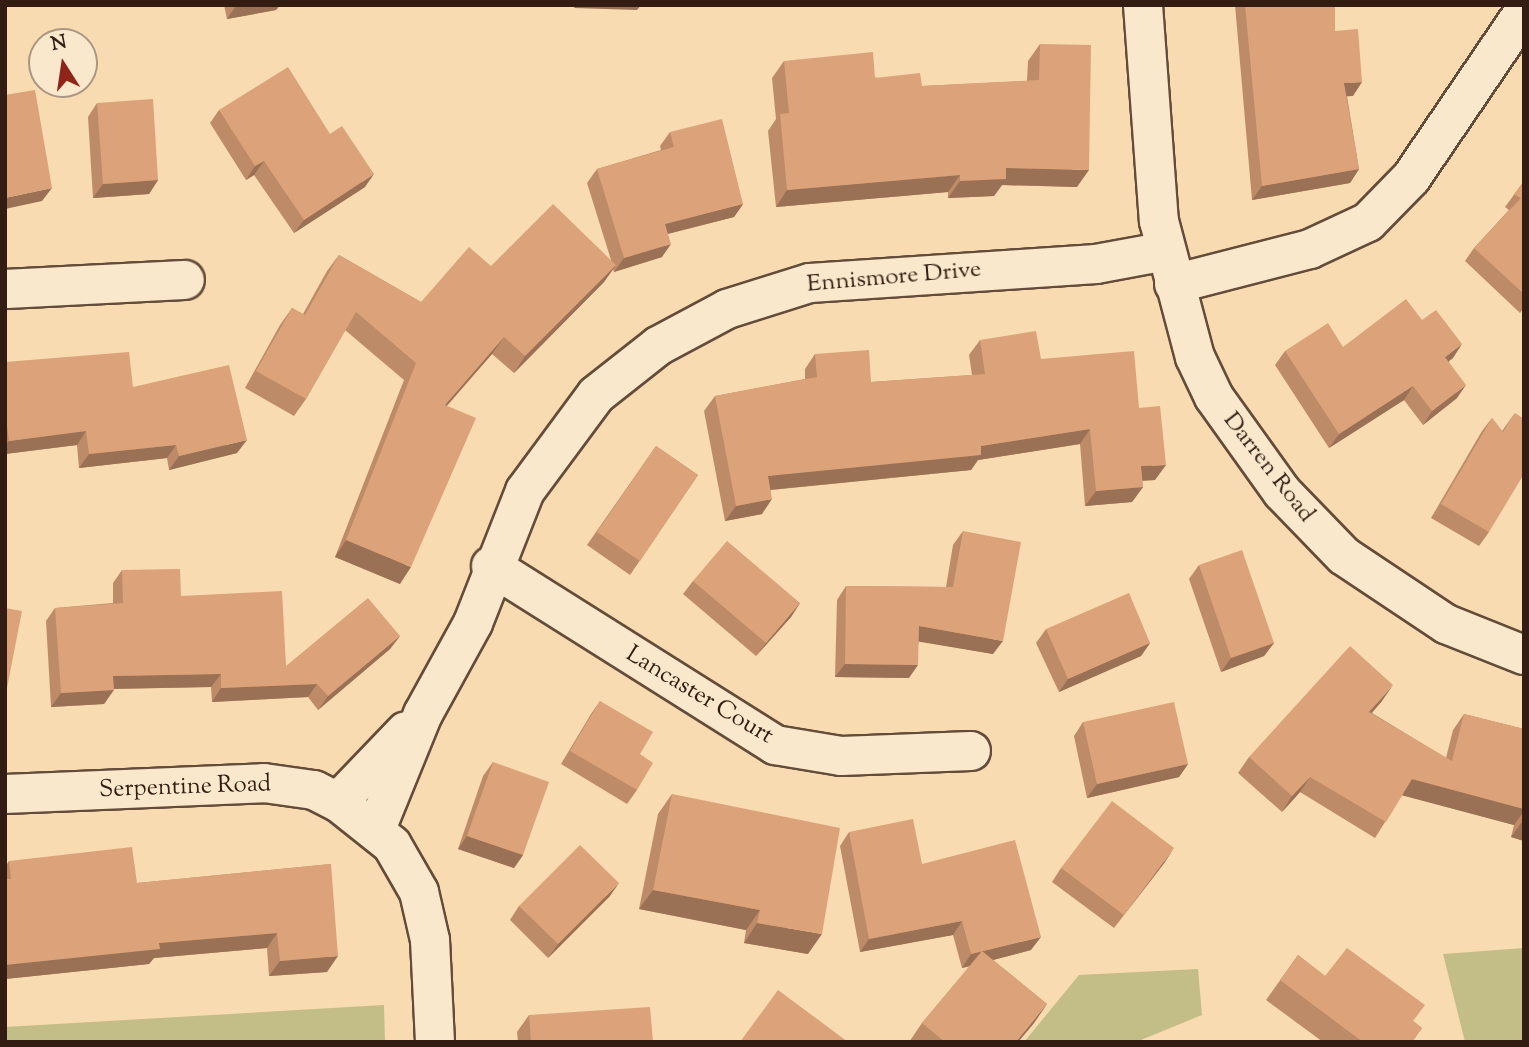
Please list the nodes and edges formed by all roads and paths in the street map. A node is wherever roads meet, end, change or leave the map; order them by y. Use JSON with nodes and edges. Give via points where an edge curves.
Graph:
{"nodes":[{"id":1,"x":1143,"y":5,"type":"edge"},
{"id":2,"x":1524,"y":12,"type":"edge"},
{"id":3,"x":1170,"y":267,"type":"junction"},
{"id":4,"x":185,"y":281,"type":"dead end"},
{"id":5,"x":5,"y":289,"type":"edge"},
{"id":6,"x":491,"y":566,"type":"junction"},
{"id":7,"x":1524,"y":655,"type":"edge"},
{"id":8,"x":422,"y":714,"type":"junction"},
{"id":9,"x":971,"y":751,"type":"dead end"},
{"id":10,"x":5,"y":794,"type":"edge"},
{"id":11,"x":338,"y":802,"type":"junction"},
{"id":12,"x":376,"y":829,"type":"junction"},
{"id":13,"x":435,"y":1042,"type":"edge"}],
"edges":[{"from":1,"to":3,"type":"street","name":"Darren Road","via":[[1153,186]]},
{"from":2,"to":3,"type":"street","name":"Ennismore Drive","via":[[1411,178],[1368,222],[1310,249]]},
{"from":3,"to":6,"type":"street","name":"Ennismore Drive","via":[[1096,264],[810,283],[727,309],[658,345],[596,395],[548,453]]},
{"from":3,"to":7,"type":"street","name":"Darren Road","via":[[1195,357],[1224,413],[1282,492],[1331,545],[1446,624]]},
{"from":4,"to":5,"type":"street"},
{"from":6,"to":8,"type":"street","name":"Ennismore Drive","via":[[473,622]]},
{"from":6,"to":9,"type":"street","name":"Lancaster Court","via":[[775,745],[841,756]]},
{"from":8,"to":11,"type":"street","name":"Ennismore Drive"},
{"from":8,"to":12,"type":"street","name":"Ennismore Drive"},
{"from":10,"to":11,"type":"street","name":"Serpentine Road","via":[[264,783],[314,790]]},
{"from":11,"to":12,"type":"street","name":"Serpentine Road"},
{"from":12,"to":13,"type":"street","name":"Serpentine Road","via":[[407,867],[426,914]]}]}
